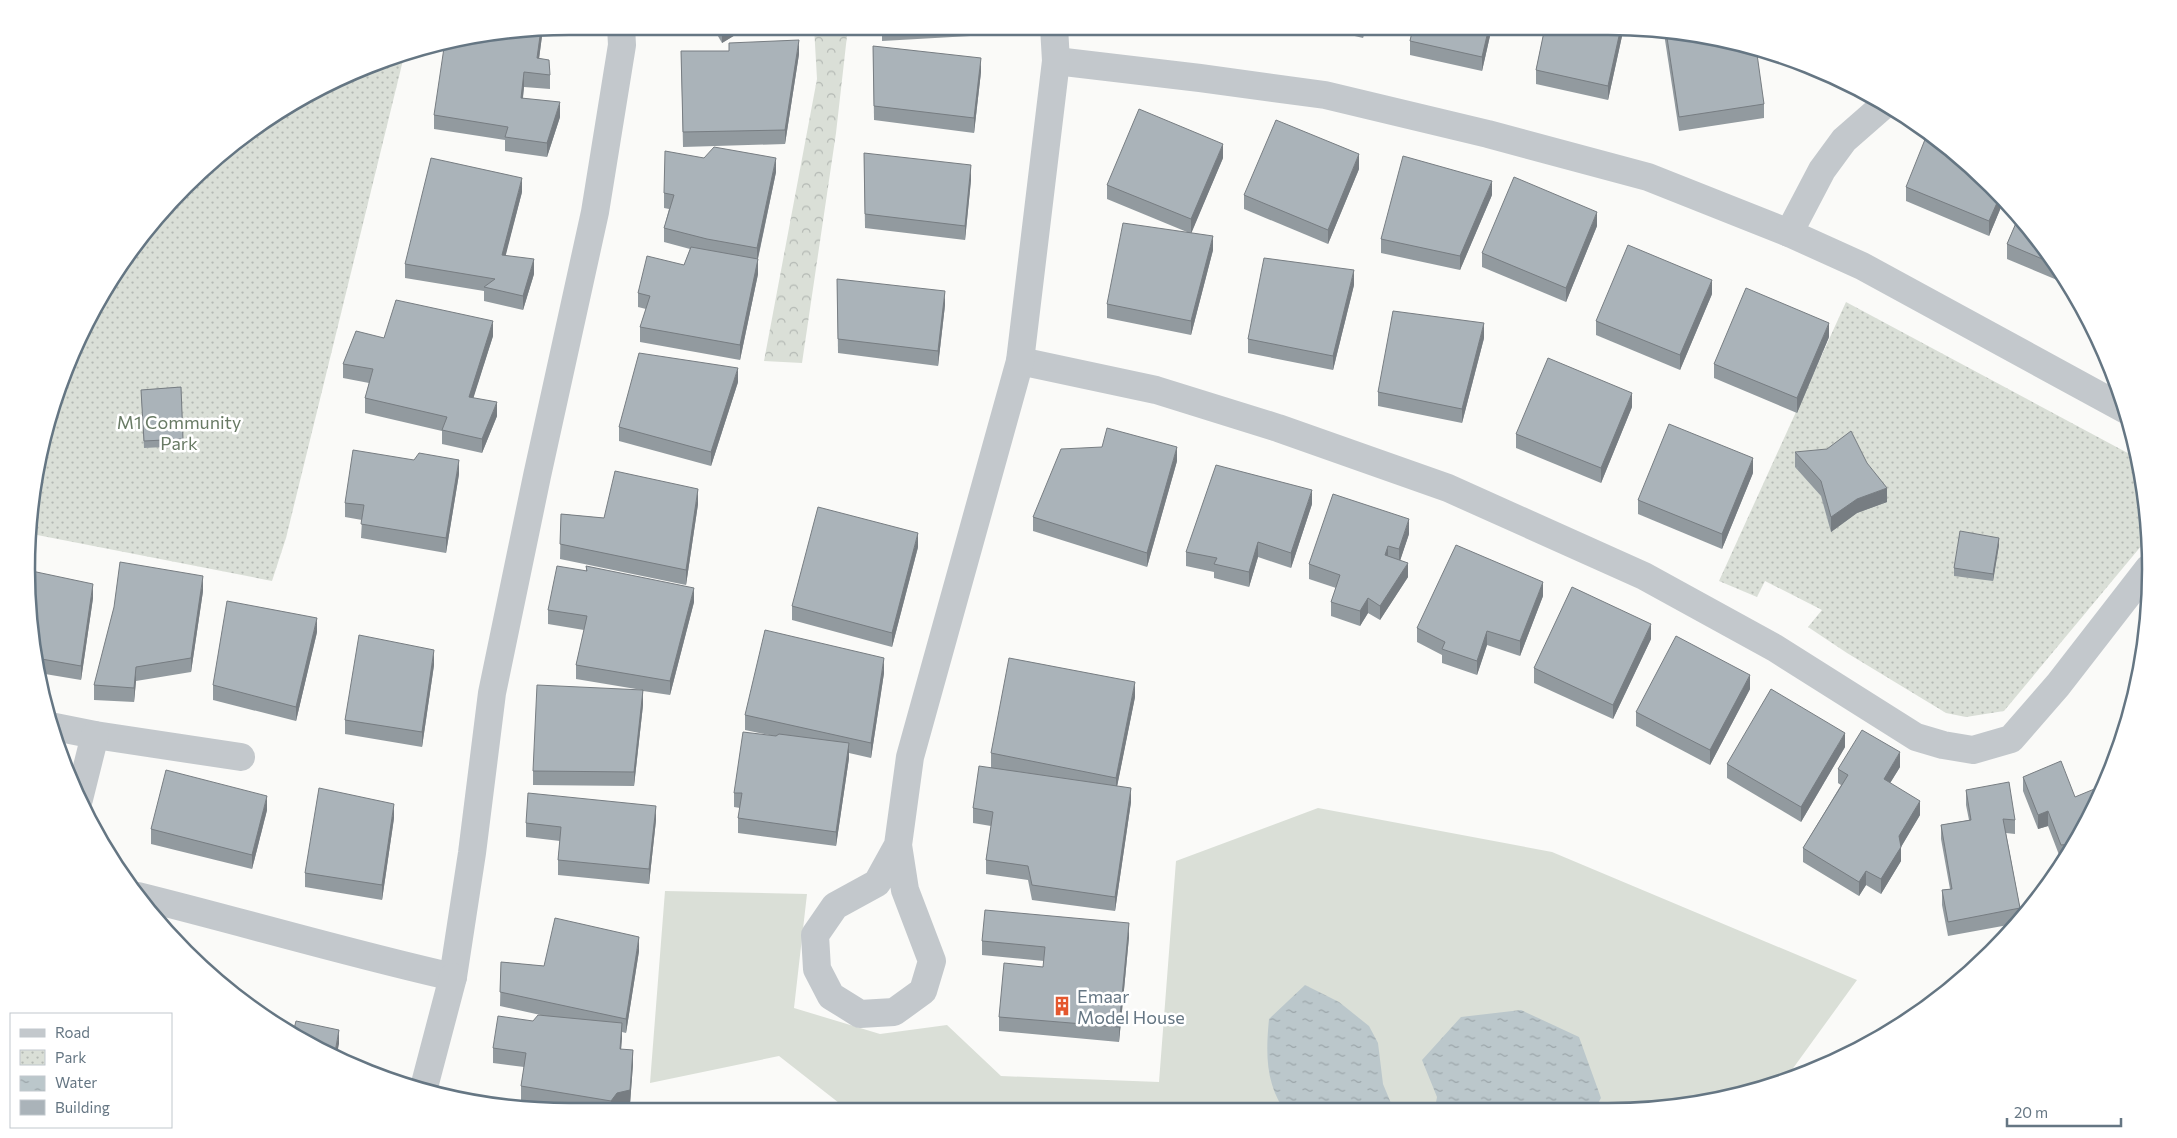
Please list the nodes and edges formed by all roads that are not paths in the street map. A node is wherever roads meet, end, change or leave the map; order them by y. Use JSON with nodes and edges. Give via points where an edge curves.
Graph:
{"nodes":[{"id":1,"x":621,"y":35,"type":"edge"},
{"id":2,"x":1054,"y":35,"type":"edge"},
{"id":3,"x":1056,"y":61,"type":"junction"},
{"id":4,"x":1879,"y":109,"type":"edge"},
{"id":5,"x":1789,"y":233,"type":"junction"},
{"id":6,"x":1020,"y":361,"type":"junction"},
{"id":7,"x":2116,"y":405,"type":"edge"},
{"id":8,"x":2142,"y":577,"type":"edge"},
{"id":9,"x":59,"y":728,"type":"edge"},
{"id":10,"x":95,"y":735,"type":"junction"},
{"id":11,"x":241,"y":757,"type":"dead end"},
{"id":12,"x":82,"y":787,"type":"edge"},
{"id":13,"x":898,"y":845,"type":"junction"},
{"id":14,"x":149,"y":899,"type":"edge"},
{"id":15,"x":453,"y":977,"type":"junction"},
{"id":16,"x":425,"y":1083,"type":"edge"}],
"edges":[{"from":1,"to":15,"type":"street","via":[[595,212],[492,693]]},
{"from":2,"to":3,"type":"street"},
{"from":3,"to":5,"type":"street","via":[[1296,91],[1373,106],[1648,178]]},
{"from":3,"to":6,"type":"street"},
{"from":4,"to":5,"type":"street","via":[[1844,140],[1822,170]]},
{"from":5,"to":7,"type":"street","via":[[1862,266]]},
{"from":6,"to":8,"type":"street","via":[[1156,390],[1278,428],[1448,488],[1644,576],[1775,648],[1916,738],[1943,745],[1972,750],[2011,739],[2058,685]]},
{"from":6,"to":13,"type":"street","via":[[910,757]]},
{"from":9,"to":10,"type":"street"},
{"from":10,"to":11,"type":"street"},
{"from":10,"to":12,"type":"street"},
{"from":13,"to":13,"type":"street","via":[[877,883],[835,906],[815,935],[817,969],[831,996],[860,1014],[894,1012],[909,1002],[923,991],[932,961],[905,890]]},
{"from":14,"to":15,"type":"street"},
{"from":15,"to":16,"type":"street"}]}
